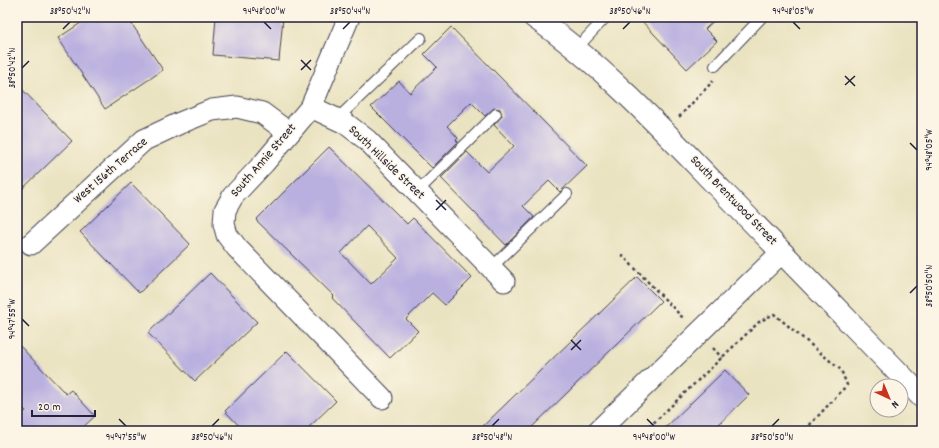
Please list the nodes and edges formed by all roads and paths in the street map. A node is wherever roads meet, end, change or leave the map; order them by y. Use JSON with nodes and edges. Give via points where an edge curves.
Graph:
{"nodes":[{"id":1,"x":349,"y":17,"type":"edge"},
{"id":2,"x":534,"y":17,"type":"edge"},
{"id":3,"x":606,"y":17,"type":"edge"},
{"id":4,"x":762,"y":17,"type":"edge"},
{"id":5,"x":421,"y":38,"type":"dead end"},
{"id":6,"x":576,"y":49,"type":"junction"},
{"id":7,"x":715,"y":66,"type":"dead end"},
{"id":8,"x":311,"y":107,"type":"junction"},
{"id":9,"x":496,"y":114,"type":"dead end"},
{"id":10,"x":337,"y":119,"type":"junction"},
{"id":11,"x":289,"y":133,"type":"junction"},
{"id":12,"x":417,"y":192,"type":"junction"},
{"id":13,"x":567,"y":194,"type":"dead end"},
{"id":14,"x":32,"y":244,"type":"dead end"},
{"id":15,"x":782,"y":252,"type":"junction"},
{"id":16,"x":622,"y":255,"type":"dead end"},
{"id":17,"x":497,"y":275,"type":"joint"},
{"id":18,"x":698,"y":334,"type":"junction"},
{"id":19,"x":722,"y":358,"type":"junction"},
{"id":20,"x":922,"y":397,"type":"edge"},
{"id":21,"x":382,"y":398,"type":"dead end"},
{"id":22,"x":598,"y":431,"type":"edge"},
{"id":23,"x":646,"y":431,"type":"edge"},
{"id":24,"x":804,"y":431,"type":"edge"}],
"edges":[{"from":1,"to":8,"type":"street","name":"South Annie Street"},
{"from":2,"to":6,"type":"street","name":"South Brentwood Street"},
{"from":3,"to":6,"type":"lane"},
{"from":4,"to":7,"type":"lane"},
{"from":5,"to":10,"type":"lane"},
{"from":6,"to":15,"type":"street","name":"South Brentwood Street","via":[[669,135]]},
{"from":8,"to":10,"type":"street","name":"South Hillside Street"},
{"from":8,"to":11,"type":"street","name":"South Annie Street"},
{"from":9,"to":12,"type":"lane"},
{"from":10,"to":12,"type":"street","name":"South Hillside Street","via":[[367,140]]},
{"from":11,"to":14,"type":"street","name":"West 156th Terrace","via":[[262,113],[237,107],[212,110],[180,123],[144,140]]},
{"from":11,"to":21,"type":"street","name":"South Annie Street","via":[[233,196],[225,210],[224,224],[227,235]]},
{"from":12,"to":17,"type":"street","name":"South Hillside Street"},
{"from":13,"to":17,"type":"lane"},
{"from":15,"to":18,"type":"street"},
{"from":15,"to":20,"type":"street","name":"South Brentwood Street"},
{"from":16,"to":18,"type":"path"},
{"from":18,"to":19,"type":"path"},
{"from":18,"to":22,"type":"street"},
{"from":19,"to":23,"type":"path"},
{"from":19,"to":24,"type":"path","via":[[759,322],[774,314],[841,370],[847,386]]}]}
